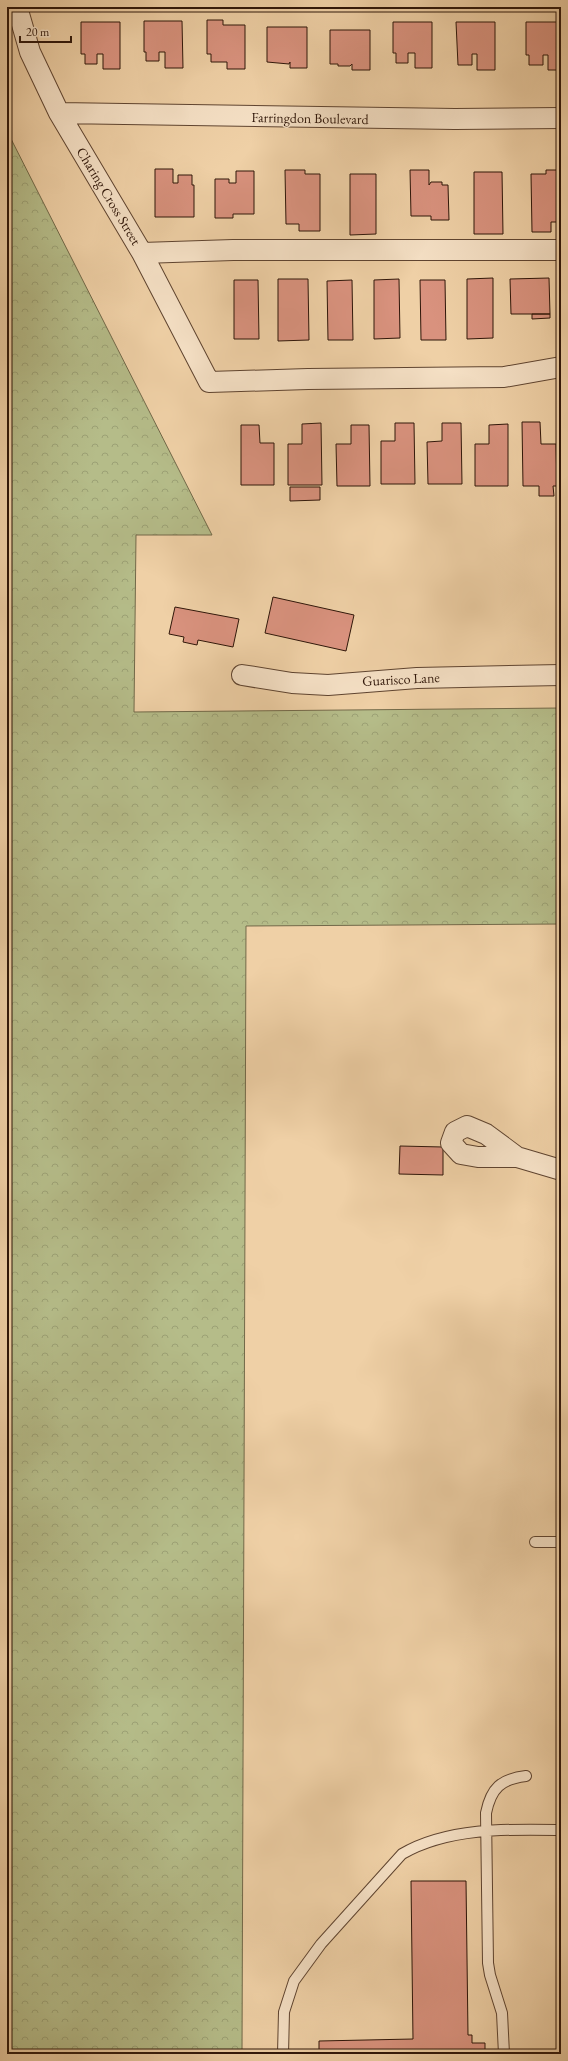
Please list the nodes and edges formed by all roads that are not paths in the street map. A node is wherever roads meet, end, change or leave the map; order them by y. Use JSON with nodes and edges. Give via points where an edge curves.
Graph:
{"nodes":[{"id":1,"x":17,"y":7,"type":"edge"},
{"id":2,"x":58,"y":113,"type":"junction"},
{"id":3,"x":561,"y":118,"type":"edge"},
{"id":4,"x":561,"y":250,"type":"edge"},
{"id":5,"x":142,"y":253,"type":"junction"},
{"id":6,"x":561,"y":367,"type":"edge"},
{"id":7,"x":242,"y":675,"type":"dead end"},
{"id":8,"x":561,"y":675,"type":"edge"},
{"id":9,"x":517,"y":1157,"type":"dead end"},
{"id":10,"x":561,"y":1170,"type":"edge"},
{"id":11,"x":535,"y":1542,"type":"dead end"},
{"id":12,"x":561,"y":1542,"type":"edge"},
{"id":13,"x":526,"y":1776,"type":"dead end"},
{"id":14,"x":561,"y":1830,"type":"edge"},
{"id":15,"x":485,"y":1831,"type":"junction"},
{"id":16,"x":283,"y":2054,"type":"edge"},
{"id":17,"x":504,"y":2054,"type":"edge"}],
"edges":[{"from":1,"to":2,"type":"street","name":"Charing Cross Street","via":[[30,52]]},
{"from":2,"to":3,"type":"street","name":"Farringdon Boulevard","via":[[447,119]]},
{"from":2,"to":5,"type":"street","name":"Charing Cross Street"},
{"from":4,"to":5,"type":"street","via":[[233,250]]},
{"from":5,"to":6,"type":"street","name":"Charing Cross Street","via":[[209,382],[504,377]]},
{"from":7,"to":8,"type":"street","name":"Guarisco Lane","via":[[292,683],[328,685],[417,678]]},
{"from":9,"to":10,"type":"street"},
{"from":11,"to":12,"type":"lane"},
{"from":13,"to":15,"type":"lane","via":[[506,1780],[491,1795]]},
{"from":14,"to":15,"type":"lane"},
{"from":15,"to":16,"type":"lane","via":[[436,1840],[415,1846],[402,1854],[321,1944],[294,1981],[284,2012]]},
{"from":15,"to":17,"type":"lane","via":[[488,1963],[502,2013]]}]}
